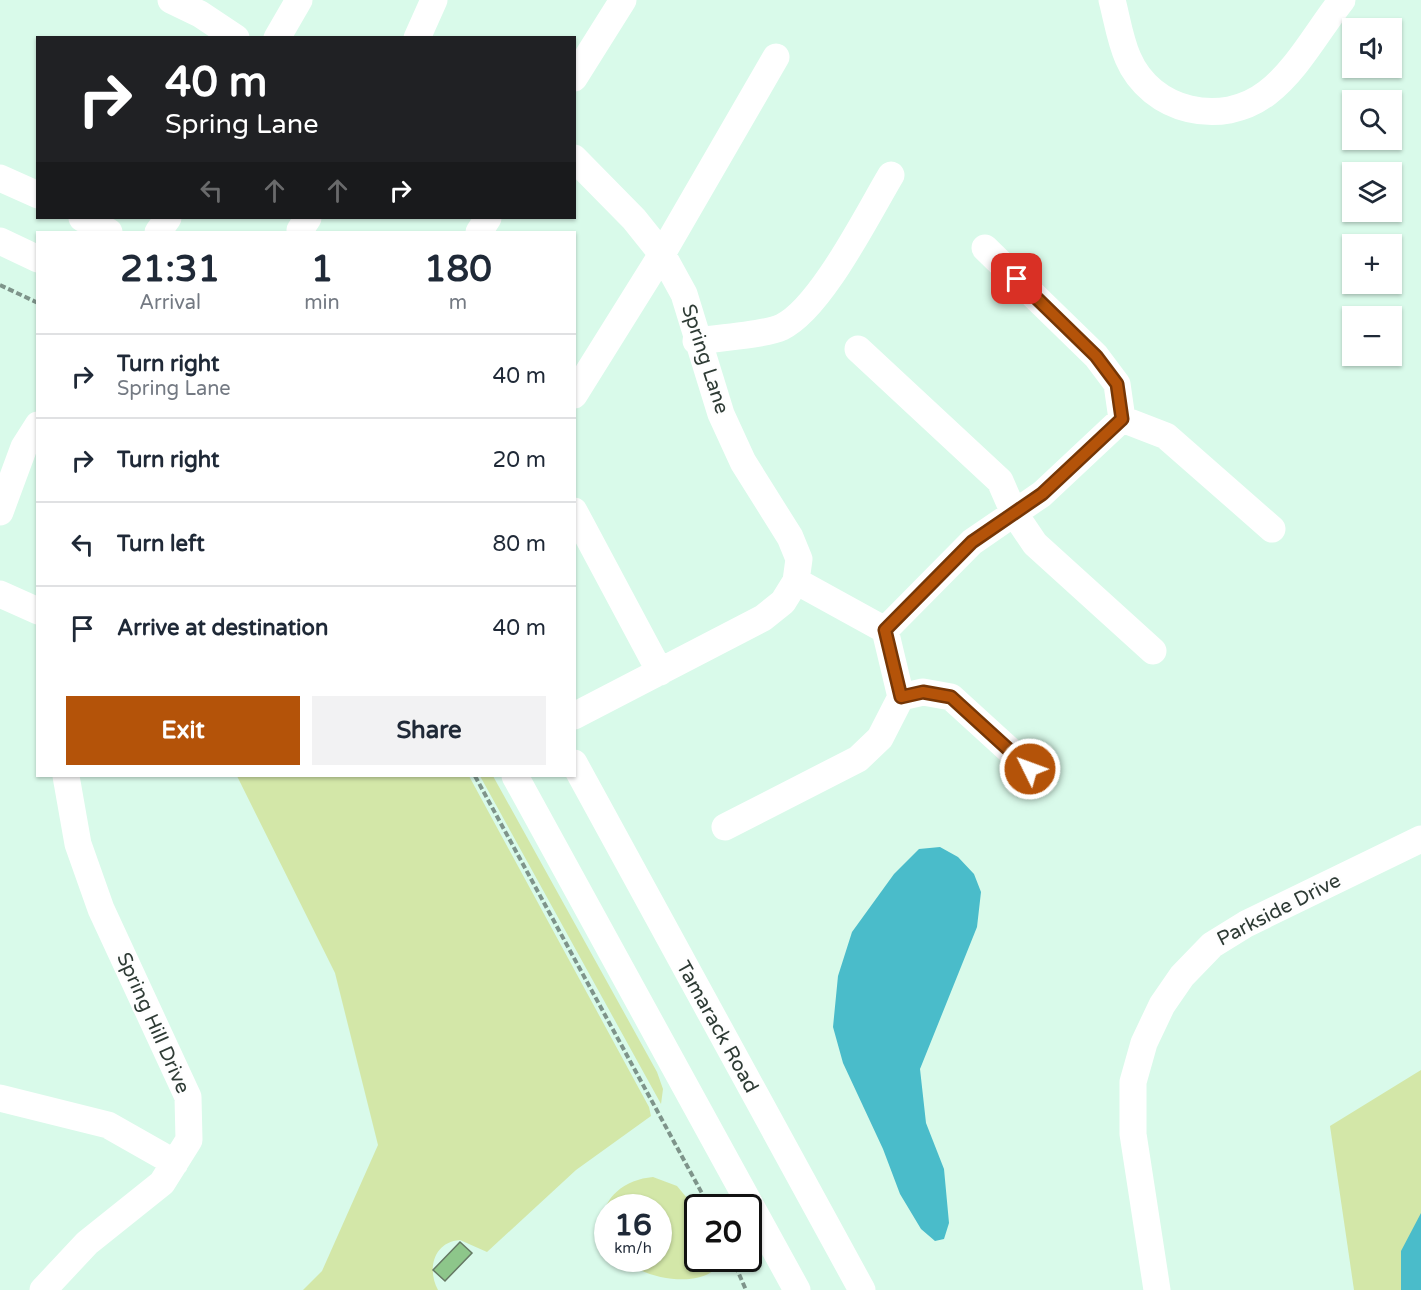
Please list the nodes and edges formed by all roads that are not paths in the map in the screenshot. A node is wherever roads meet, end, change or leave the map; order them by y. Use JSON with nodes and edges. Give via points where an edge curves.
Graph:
{"nodes":[{"id":1,"x":171,"y":0,"type":"edge"},
{"id":2,"x":299,"y":0,"type":"edge"},
{"id":3,"x":434,"y":0,"type":"edge"},
{"id":4,"x":623,"y":0,"type":"edge"},
{"id":5,"x":1112,"y":0,"type":"edge"},
{"id":6,"x":1342,"y":0,"type":"edge"},
{"id":7,"x":233,"y":36,"type":"edge"},
{"id":8,"x":278,"y":36,"type":"edge"},
{"id":9,"x":418,"y":36,"type":"edge"},
{"id":10,"x":776,"y":57,"type":"dead end"},
{"id":11,"x":576,"y":75,"type":"edge"},
{"id":12,"x":576,"y":160,"type":"edge"},
{"id":13,"x":891,"y":175,"type":"dead end"},
{"id":14,"x":0,"y":178,"type":"edge"},
{"id":15,"x":36,"y":194,"type":"edge"},
{"id":16,"x":84,"y":219,"type":"edge"},
{"id":17,"x":108,"y":231,"type":"edge"},
{"id":18,"x":0,"y":242,"type":"edge"},
{"id":19,"x":985,"y":248,"type":"dead end"},
{"id":20,"x":662,"y":254,"type":"junction"},
{"id":21,"x":36,"y":258,"type":"edge"},
{"id":22,"x":696,"y":341,"type":"junction"},
{"id":23,"x":858,"y":349,"type":"dead end"},
{"id":24,"x":576,"y":392,"type":"edge"},
{"id":25,"x":1122,"y":419,"type":"junction"},
{"id":26,"x":36,"y":428,"type":"edge"},
{"id":27,"x":0,"y":512,"type":"edge"},
{"id":28,"x":1014,"y":513,"type":"junction"},
{"id":29,"x":576,"y":515,"type":"edge"},
{"id":30,"x":1272,"y":529,"type":"dead end"},
{"id":31,"x":796,"y":581,"type":"junction"},
{"id":32,"x":0,"y":594,"type":"edge"},
{"id":33,"x":36,"y":610,"type":"edge"},
{"id":34,"x":885,"y":630,"type":"junction"},
{"id":35,"x":1153,"y":651,"type":"dead end"},
{"id":36,"x":660,"y":672,"type":"junction"},
{"id":37,"x":901,"y":697,"type":"junction"},
{"id":38,"x":576,"y":715,"type":"edge"},
{"id":39,"x":576,"y":767,"type":"edge"},
{"id":40,"x":1030,"y":769,"type":"dead end"},
{"id":41,"x":66,"y":777,"type":"edge"},
{"id":42,"x":516,"y":777,"type":"edge"},
{"id":43,"x":725,"y":827,"type":"dead end"},
{"id":44,"x":1421,"y":839,"type":"edge"},
{"id":45,"x":0,"y":1098,"type":"edge"},
{"id":46,"x":175,"y":1163,"type":"junction"},
{"id":47,"x":43,"y":1290,"type":"edge"},
{"id":48,"x":797,"y":1290,"type":"edge"},
{"id":49,"x":862,"y":1290,"type":"edge"},
{"id":50,"x":1157,"y":1290,"type":"edge"}],
"edges":[{"from":1,"to":7,"type":"street"},
{"from":2,"to":8,"type":"street"},
{"from":3,"to":9,"type":"street"},
{"from":4,"to":11,"type":"street"},
{"from":5,"to":6,"type":"street","via":[[1128,58],[1141,79],[1162,98],[1190,110],[1215,113],[1244,107],[1267,93],[1290,72]]},
{"from":10,"to":20,"type":"street"},
{"from":12,"to":20,"type":"street","name":"Spring Lane"},
{"from":13,"to":22,"type":"street","via":[[817,298],[799,316],[781,328]]},
{"from":14,"to":15,"type":"street"},
{"from":16,"to":17,"type":"street"},
{"from":18,"to":21,"type":"street"},
{"from":19,"to":25,"type":"street","via":[[1096,356],[1117,384]]},
{"from":20,"to":22,"type":"street","name":"Spring Lane","via":[[684,294]]},
{"from":20,"to":24,"type":"street"},
{"from":22,"to":31,"type":"street","name":"Spring Lane","via":[[721,414],[743,462],[790,537],[799,559]]},
{"from":23,"to":28,"type":"street","via":[[1000,481]]},
{"from":25,"to":28,"type":"street","via":[[1042,494]]},
{"from":25,"to":30,"type":"street","via":[[1166,436]]},
{"from":26,"to":27,"type":"street","via":[[24,447]]},
{"from":28,"to":34,"type":"street","via":[[972,542]]},
{"from":28,"to":35,"type":"street","via":[[1035,544]]},
{"from":29,"to":36,"type":"street"},
{"from":31,"to":34,"type":"street"},
{"from":31,"to":36,"type":"street","via":[[783,602],[764,618]]},
{"from":32,"to":33,"type":"street"},
{"from":34,"to":37,"type":"street"},
{"from":36,"to":38,"type":"street"},
{"from":37,"to":40,"type":"street","via":[[923,692],[951,697]]},
{"from":37,"to":43,"type":"street","via":[[879,738],[858,759]]},
{"from":39,"to":49,"type":"street","name":"Tamarack Road"},
{"from":41,"to":46,"type":"street","name":"Spring Hill Drive","via":[[78,844],[101,909],[188,1097],[189,1140]]},
{"from":42,"to":48,"type":"street"},
{"from":44,"to":50,"type":"street","name":"Parkside Drive","via":[[1246,924],[1212,945],[1182,976],[1162,1005],[1132,1082],[1133,1134]]},
{"from":45,"to":46,"type":"street","via":[[108,1125]]},
{"from":46,"to":47,"type":"street","name":"Spring Hill Drive","via":[[162,1183],[87,1243]]}]}
